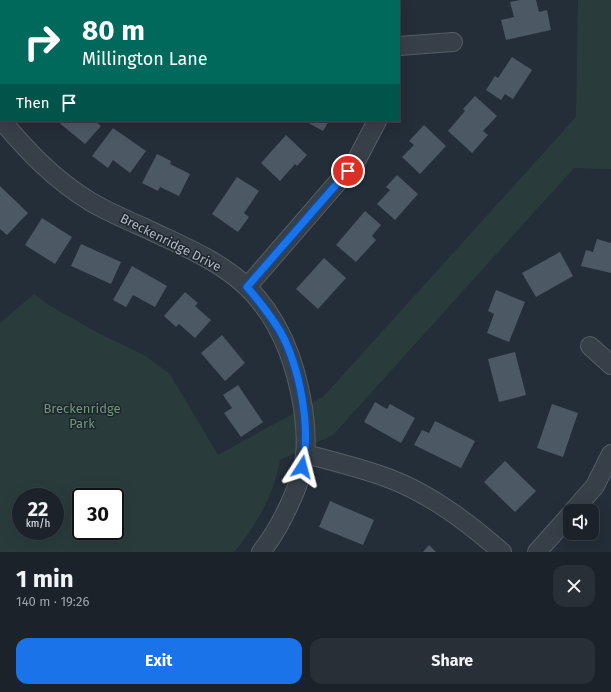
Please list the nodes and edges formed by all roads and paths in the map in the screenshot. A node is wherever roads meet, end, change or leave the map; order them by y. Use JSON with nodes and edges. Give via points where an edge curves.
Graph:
{"nodes":[{"id":1,"x":453,"y":42,"type":"dead end"},
{"id":2,"x":400,"y":46,"type":"edge"},
{"id":3,"x":3,"y":122,"type":"edge"},
{"id":4,"x":377,"y":122,"type":"edge"},
{"id":5,"x":247,"y":287,"type":"junction"},
{"id":6,"x":590,"y":346,"type":"dead end"},
{"id":7,"x":611,"y":365,"type":"edge"},
{"id":8,"x":306,"y":454,"type":"junction"},
{"id":9,"x":611,"y":454,"type":"edge"},
{"id":10,"x":579,"y":504,"type":"edge"},
{"id":11,"x":563,"y":523,"type":"edge"},
{"id":12,"x":261,"y":552,"type":"edge"},
{"id":13,"x":502,"y":552,"type":"edge"},
{"id":14,"x":537,"y":552,"type":"edge"}],
"edges":[{"from":1,"to":2,"type":"street"},
{"from":3,"to":5,"type":"street","name":"Breckenridge Drive","via":[[42,166],[62,183],[92,203],[199,254]]},
{"from":4,"to":5,"type":"street","via":[[352,166]]},
{"from":5,"to":8,"type":"street","name":"Breckenridge Drive","via":[[280,331],[292,359],[305,421]]},
{"from":6,"to":7,"type":"street"},
{"from":8,"to":12,"type":"street","name":"Breckenridge Drive","via":[[299,479],[280,523]]},
{"from":8,"to":13,"type":"street","via":[[367,471],[411,488],[452,512]]},
{"from":9,"to":10,"type":"street","via":[[595,486]]},
{"from":11,"to":14,"type":"street"}]}
